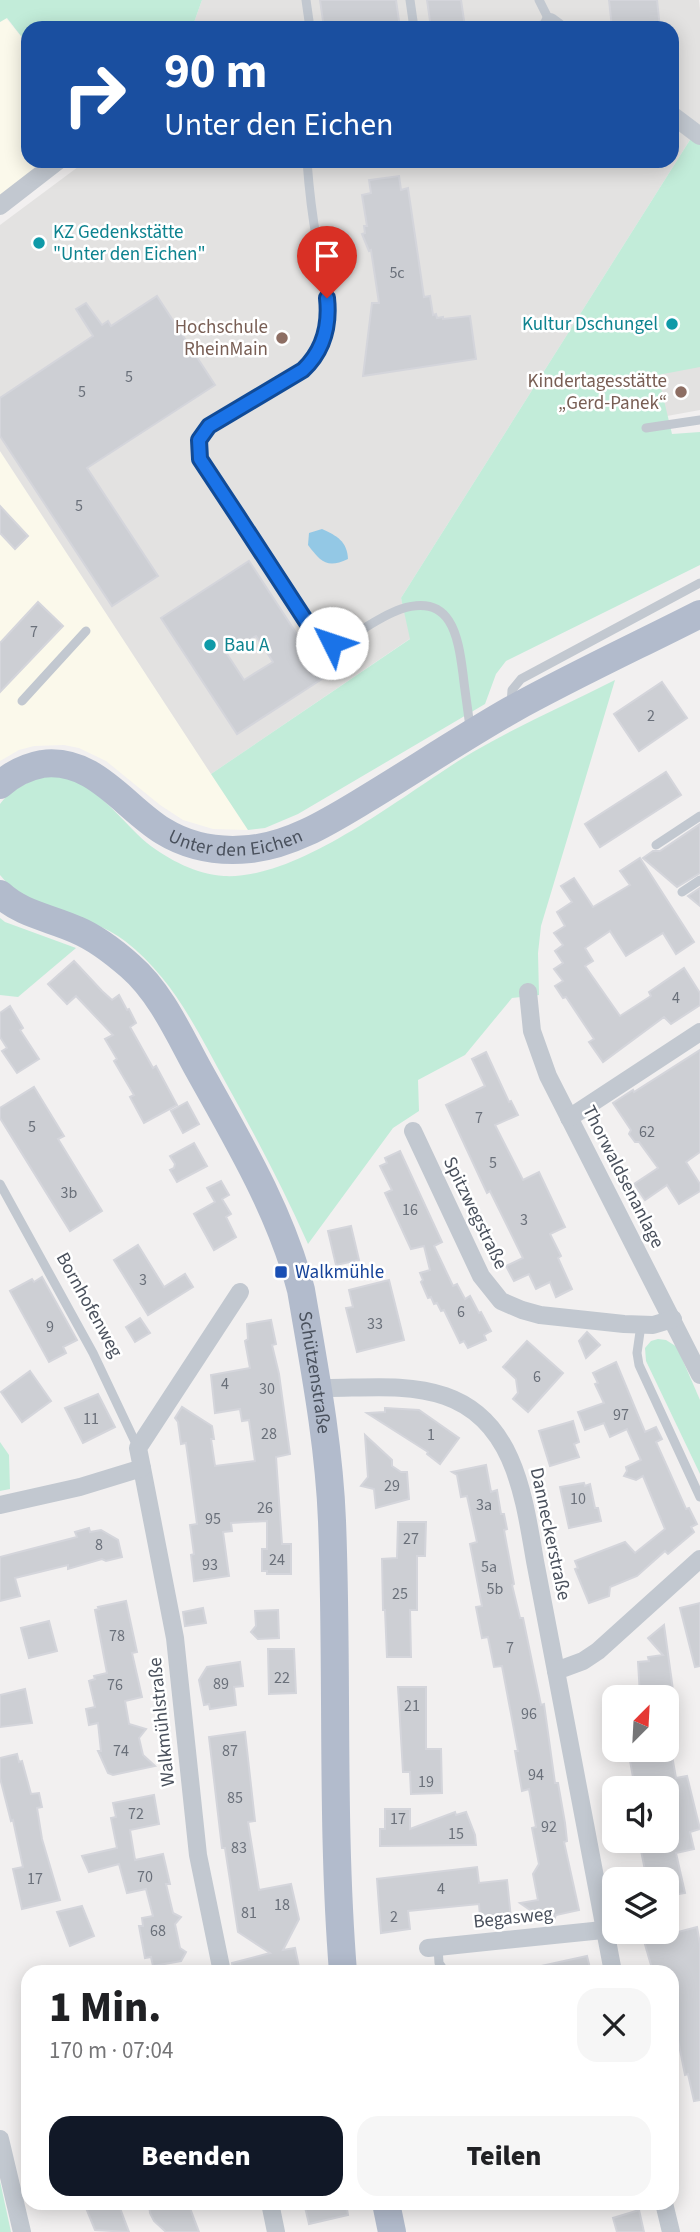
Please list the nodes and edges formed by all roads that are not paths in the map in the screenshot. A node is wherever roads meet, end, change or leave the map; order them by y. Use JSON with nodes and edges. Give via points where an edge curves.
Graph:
{"nodes":[{"id":1,"x":306,"y":0,"type":"edge"},
{"id":2,"x":411,"y":0,"type":"edge"},
{"id":3,"x":539,"y":0,"type":"edge"},
{"id":4,"x":309,"y":21,"type":"edge"},
{"id":5,"x":413,"y":21,"type":"edge"},
{"id":6,"x":545,"y":21,"type":"edge"},
{"id":7,"x":679,"y":120,"type":"edge"},
{"id":8,"x":700,"y":136,"type":"edge"},
{"id":9,"x":49,"y":168,"type":"edge"},
{"id":10,"x":308,"y":168,"type":"edge"},
{"id":11,"x":0,"y":206,"type":"edge"},
{"id":12,"x":700,"y":420,"type":"edge"},
{"id":13,"x":646,"y":428,"type":"dead end"},
{"id":14,"x":700,"y":583,"type":"edge"},
{"id":15,"x":700,"y":614,"type":"edge"},
{"id":16,"x":86,"y":631,"type":"dead end"},
{"id":17,"x":22,"y":701,"type":"dead end"},
{"id":18,"x":511,"y":710,"type":"junction"},
{"id":19,"x":471,"y":734,"type":"junction"},
{"id":20,"x":0,"y":785,"type":"edge"},
{"id":21,"x":700,"y":816,"type":"edge"},
{"id":22,"x":656,"y":845,"type":"dead end"},
{"id":23,"x":700,"y":880,"type":"edge"},
{"id":24,"x":682,"y":892,"type":"dead end"},
{"id":25,"x":0,"y":894,"type":"edge"},
{"id":26,"x":528,"y":992,"type":"dead end"},
{"id":27,"x":700,"y":1032,"type":"edge"},
{"id":28,"x":569,"y":1118,"type":"junction"},
{"id":29,"x":413,"y":1132,"type":"dead end"},
{"id":30,"x":0,"y":1184,"type":"edge"},
{"id":31,"x":240,"y":1292,"type":"dead end"},
{"id":32,"x":673,"y":1319,"type":"junction"},
{"id":33,"x":641,"y":1325,"type":"junction"},
{"id":34,"x":700,"y":1375,"type":"edge"},
{"id":35,"x":317,"y":1388,"type":"junction"},
{"id":36,"x":138,"y":1448,"type":"junction"},
{"id":37,"x":142,"y":1468,"type":"junction"},
{"id":38,"x":700,"y":1497,"type":"edge"},
{"id":39,"x":0,"y":1505,"type":"edge"},
{"id":40,"x":700,"y":1559,"type":"edge"},
{"id":41,"x":556,"y":1671,"type":"junction"},
{"id":42,"x":602,"y":1924,"type":"edge"},
{"id":43,"x":602,"y":1930,"type":"edge"},
{"id":44,"x":606,"y":1944,"type":"edge"},
{"id":45,"x":433,"y":1947,"type":"joint"},
{"id":46,"x":221,"y":1965,"type":"edge"},
{"id":47,"x":342,"y":1965,"type":"edge"},
{"id":48,"x":440,"y":1965,"type":"edge"},
{"id":49,"x":611,"y":1965,"type":"edge"},
{"id":50,"x":0,"y":2139,"type":"edge"},
{"id":51,"x":271,"y":2210,"type":"edge"},
{"id":52,"x":387,"y":2210,"type":"edge"},
{"id":53,"x":666,"y":2210,"type":"edge"},
{"id":54,"x":22,"y":2232,"type":"edge"},
{"id":55,"x":276,"y":2232,"type":"edge"},
{"id":56,"x":392,"y":2232,"type":"edge"},
{"id":57,"x":671,"y":2232,"type":"edge"}],
"edges":[{"from":1,"to":4,"type":"lane"},
{"from":2,"to":5,"type":"lane"},
{"from":3,"to":6,"type":"lane"},
{"from":7,"to":8,"type":"street"},
{"from":9,"to":11,"type":"street"},
{"from":10,"to":19,"type":"lane","via":[[328,314],[321,348],[303,370],[209,426],[199,440],[200,459],[308,624],[325,639],[339,644],[398,610],[417,605],[433,607],[452,624]]},
{"from":12,"to":13,"type":"lane"},
{"from":14,"to":18,"type":"lane","via":[[521,679],[512,690]]},
{"from":15,"to":18,"type":"main road","name":"Unter den Eichen"},
{"from":16,"to":17,"type":"lane"},
{"from":18,"to":19,"type":"main road","name":"Unter den Eichen"},
{"from":19,"to":20,"type":"main road","name":"Unter den Eichen","via":[[320,825],[270,846],[250,849],[210,848],[174,837],[95,776],[74,766],[37,765]]},
{"from":21,"to":22,"type":"lane"},
{"from":23,"to":24,"type":"lane"},
{"from":25,"to":35,"type":"main road","name":"Schützenstraße","via":[[104,945],[145,981],[165,1010],[234,1132],[284,1237],[301,1290]]},
{"from":26,"to":28,"type":"street","name":"Thorwaldsenanlage","via":[[537,1049]]},
{"from":27,"to":28,"type":"street"},
{"from":28,"to":32,"type":"street","name":"Thorwaldsenanlage"},
{"from":29,"to":33,"type":"street","name":"Spitzwegstraße","via":[[486,1286],[502,1301],[540,1315]]},
{"from":30,"to":36,"type":"lane","name":"Bornhofenweg","via":[[93,1353]]},
{"from":31,"to":36,"type":"street"},
{"from":32,"to":33,"type":"street","name":"Spitzwegstraße"},
{"from":32,"to":34,"type":"street","name":"Thorwaldsenanlage"},
{"from":33,"to":38,"type":"lane","via":[[639,1365]]},
{"from":35,"to":41,"type":"street","name":"Danneckerstraße","via":[[427,1391],[467,1407],[487,1423],[519,1479]]},
{"from":35,"to":47,"type":"main road","name":"Schützenstraße","via":[[332,1521],[335,1817]]},
{"from":36,"to":37,"type":"street","name":"Bornhofenweg"},
{"from":37,"to":39,"type":"street"},
{"from":37,"to":46,"type":"street","name":"Walkmühlstraße","via":[[175,1638],[198,1855]]},
{"from":40,"to":41,"type":"street","via":[[598,1651]]},
{"from":41,"to":42,"type":"street","name":"Danneckerstraße"},
{"from":43,"to":45,"type":"street","name":"Begasweg"},
{"from":44,"to":49,"type":"street","name":"Danneckerstraße"},
{"from":45,"to":48,"type":"lane"},
{"from":50,"to":54,"type":"street"},
{"from":51,"to":55,"type":"street"},
{"from":52,"to":56,"type":"main road"},
{"from":53,"to":57,"type":"street"}]}
